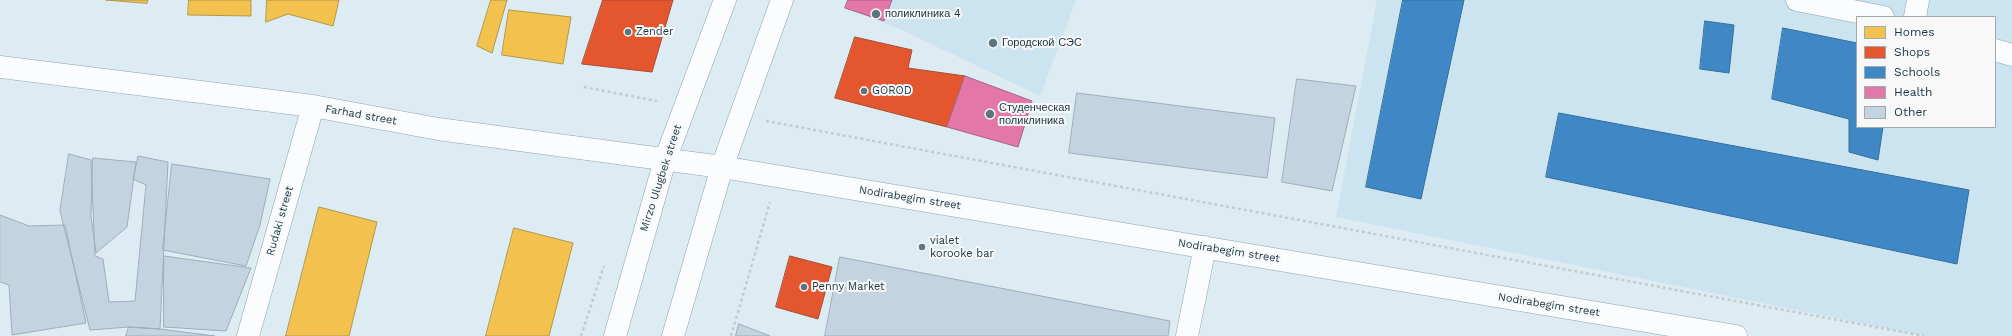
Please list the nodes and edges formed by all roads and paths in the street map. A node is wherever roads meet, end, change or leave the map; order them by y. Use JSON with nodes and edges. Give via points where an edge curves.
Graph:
{"nodes":[{"id":1,"x":725,"y":0,"type":"edge"},
{"id":2,"x":782,"y":0,"type":"edge"},
{"id":3,"x":1797,"y":0,"type":"edge"},
{"id":4,"x":1918,"y":0,"type":"edge"},
{"id":5,"x":1878,"y":16,"type":"edge"},
{"id":6,"x":1915,"y":16,"type":"edge"},
{"id":7,"x":1996,"y":50,"type":"edge"},
{"id":8,"x":2012,"y":55,"type":"edge"},
{"id":9,"x":0,"y":67,"type":"edge"},
{"id":10,"x":584,"y":88,"type":"dead end"},
{"id":11,"x":313,"y":106,"type":"junction"},
{"id":12,"x":685,"y":106,"type":"junction"},
{"id":13,"x":740,"y":116,"type":"junction"},
{"id":14,"x":664,"y":160,"type":"junction"},
{"id":15,"x":722,"y":167,"type":"junction"},
{"id":16,"x":777,"y":176,"type":"junction"},
{"id":17,"x":1205,"y":247,"type":"junction"},
{"id":18,"x":248,"y":336,"type":"edge"},
{"id":19,"x":615,"y":336,"type":"edge"},
{"id":20,"x":673,"y":336,"type":"edge"},
{"id":21,"x":731,"y":336,"type":"edge"},
{"id":22,"x":1187,"y":336,"type":"edge"},
{"id":23,"x":1736,"y":336,"type":"edge"},
{"id":24,"x":1924,"y":336,"type":"edge"}],
"edges":[{"from":1,"to":12,"type":"street","name":"Mirzo Ulugbek street"},
{"from":2,"to":13,"type":"street"},
{"from":3,"to":5,"type":"street"},
{"from":4,"to":6,"type":"street"},
{"from":7,"to":8,"type":"street"},
{"from":9,"to":11,"type":"street","name":"Farhad street"},
{"from":10,"to":12,"type":"path"},
{"from":11,"to":14,"type":"street","name":"Farhad street","via":[[438,130]]},
{"from":11,"to":18,"type":"street","name":"Rudaki street"},
{"from":12,"to":14,"type":"street","name":"Mirzo Ulugbek street"},
{"from":13,"to":15,"type":"street"},
{"from":13,"to":24,"type":"path"},
{"from":14,"to":15,"type":"street","name":"Farhad street"},
{"from":14,"to":19,"type":"street","name":"Mirzo Ulugbek street"},
{"from":15,"to":16,"type":"street","name":"Nodirabegim street"},
{"from":15,"to":20,"type":"street"},
{"from":16,"to":17,"type":"street","name":"Nodirabegim street"},
{"from":16,"to":21,"type":"path"},
{"from":17,"to":22,"type":"street"},
{"from":17,"to":23,"type":"street","name":"Nodirabegim street"}]}
